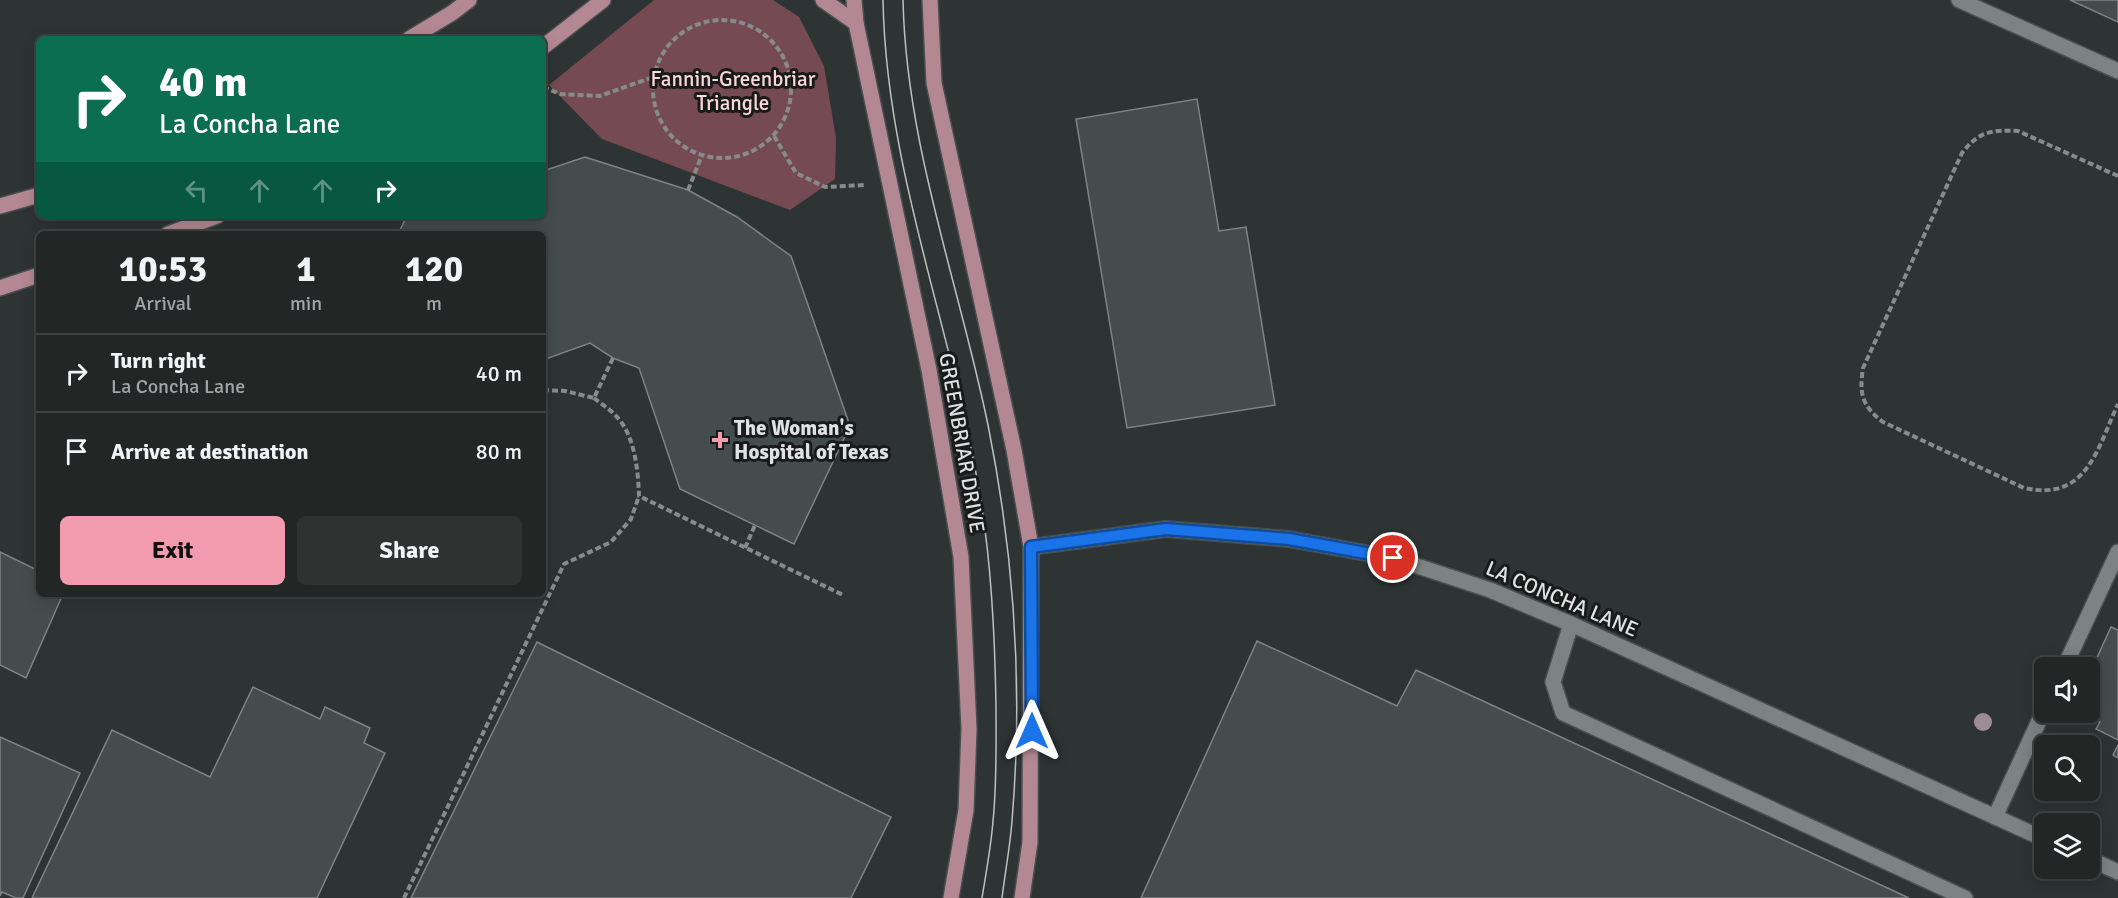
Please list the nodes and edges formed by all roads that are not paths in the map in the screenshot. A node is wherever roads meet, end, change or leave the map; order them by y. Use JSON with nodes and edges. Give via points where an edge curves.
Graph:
{"nodes":[{"id":1,"x":469,"y":0,"type":"edge"},
{"id":2,"x":603,"y":0,"type":"edge"},
{"id":3,"x":823,"y":0,"type":"edge"},
{"id":4,"x":854,"y":0,"type":"edge"},
{"id":5,"x":930,"y":0,"type":"edge"},
{"id":6,"x":1959,"y":0,"type":"edge"},
{"id":7,"x":856,"y":23,"type":"junction"},
{"id":8,"x":414,"y":36,"type":"edge"},
{"id":9,"x":546,"y":45,"type":"edge"},
{"id":10,"x":2118,"y":71,"type":"edge"},
{"id":11,"x":36,"y":196,"type":"edge"},
{"id":12,"x":0,"y":206,"type":"edge"},
{"id":13,"x":209,"y":219,"type":"edge"},
{"id":14,"x":176,"y":231,"type":"edge"},
{"id":15,"x":36,"y":276,"type":"edge"},
{"id":16,"x":0,"y":288,"type":"edge"},
{"id":17,"x":1031,"y":547,"type":"junction"},
{"id":18,"x":2118,"y":552,"type":"edge"},
{"id":19,"x":1572,"y":624,"type":"junction"},
{"id":20,"x":2069,"y":657,"type":"edge"},
{"id":21,"x":2038,"y":723,"type":"edge"},
{"id":22,"x":1995,"y":817,"type":"junction"},
{"id":23,"x":2034,"y":835,"type":"edge"},
{"id":24,"x":2100,"y":864,"type":"edge"},
{"id":25,"x":2118,"y":872,"type":"edge"},
{"id":26,"x":951,"y":898,"type":"edge"},
{"id":27,"x":1022,"y":898,"type":"edge"},
{"id":28,"x":1965,"y":898,"type":"edge"}],
"edges":[{"from":1,"to":8,"type":"main road"},
{"from":2,"to":9,"type":"main road"},
{"from":3,"to":7,"type":"main road"},
{"from":4,"to":7,"type":"main road","name":"GREENBRIAR DRIVE"},
{"from":5,"to":17,"type":"main road","via":[[934,83],[1014,450]]},
{"from":6,"to":10,"type":"street"},
{"from":7,"to":26,"type":"main road","name":"GREENBRIAR DRIVE","via":[[929,370],[961,556],[969,729],[966,810]]},
{"from":11,"to":12,"type":"main road"},
{"from":13,"to":14,"type":"main road"},
{"from":15,"to":16,"type":"main road"},
{"from":17,"to":19,"type":"street","name":"LA CONCHA LANE","via":[[1166,529],[1289,539],[1393,558],[1490,590]]},
{"from":17,"to":27,"type":"main road","via":[[1030,831]]},
{"from":18,"to":20,"type":"street"},
{"from":19,"to":22,"type":"street","name":"LA CONCHA LANE"},
{"from":19,"to":28,"type":"street","via":[[1553,682],[1563,713]]},
{"from":21,"to":22,"type":"street"},
{"from":22,"to":23,"type":"street","name":"LA CONCHA LANE"},
{"from":24,"to":25,"type":"street"}]}
